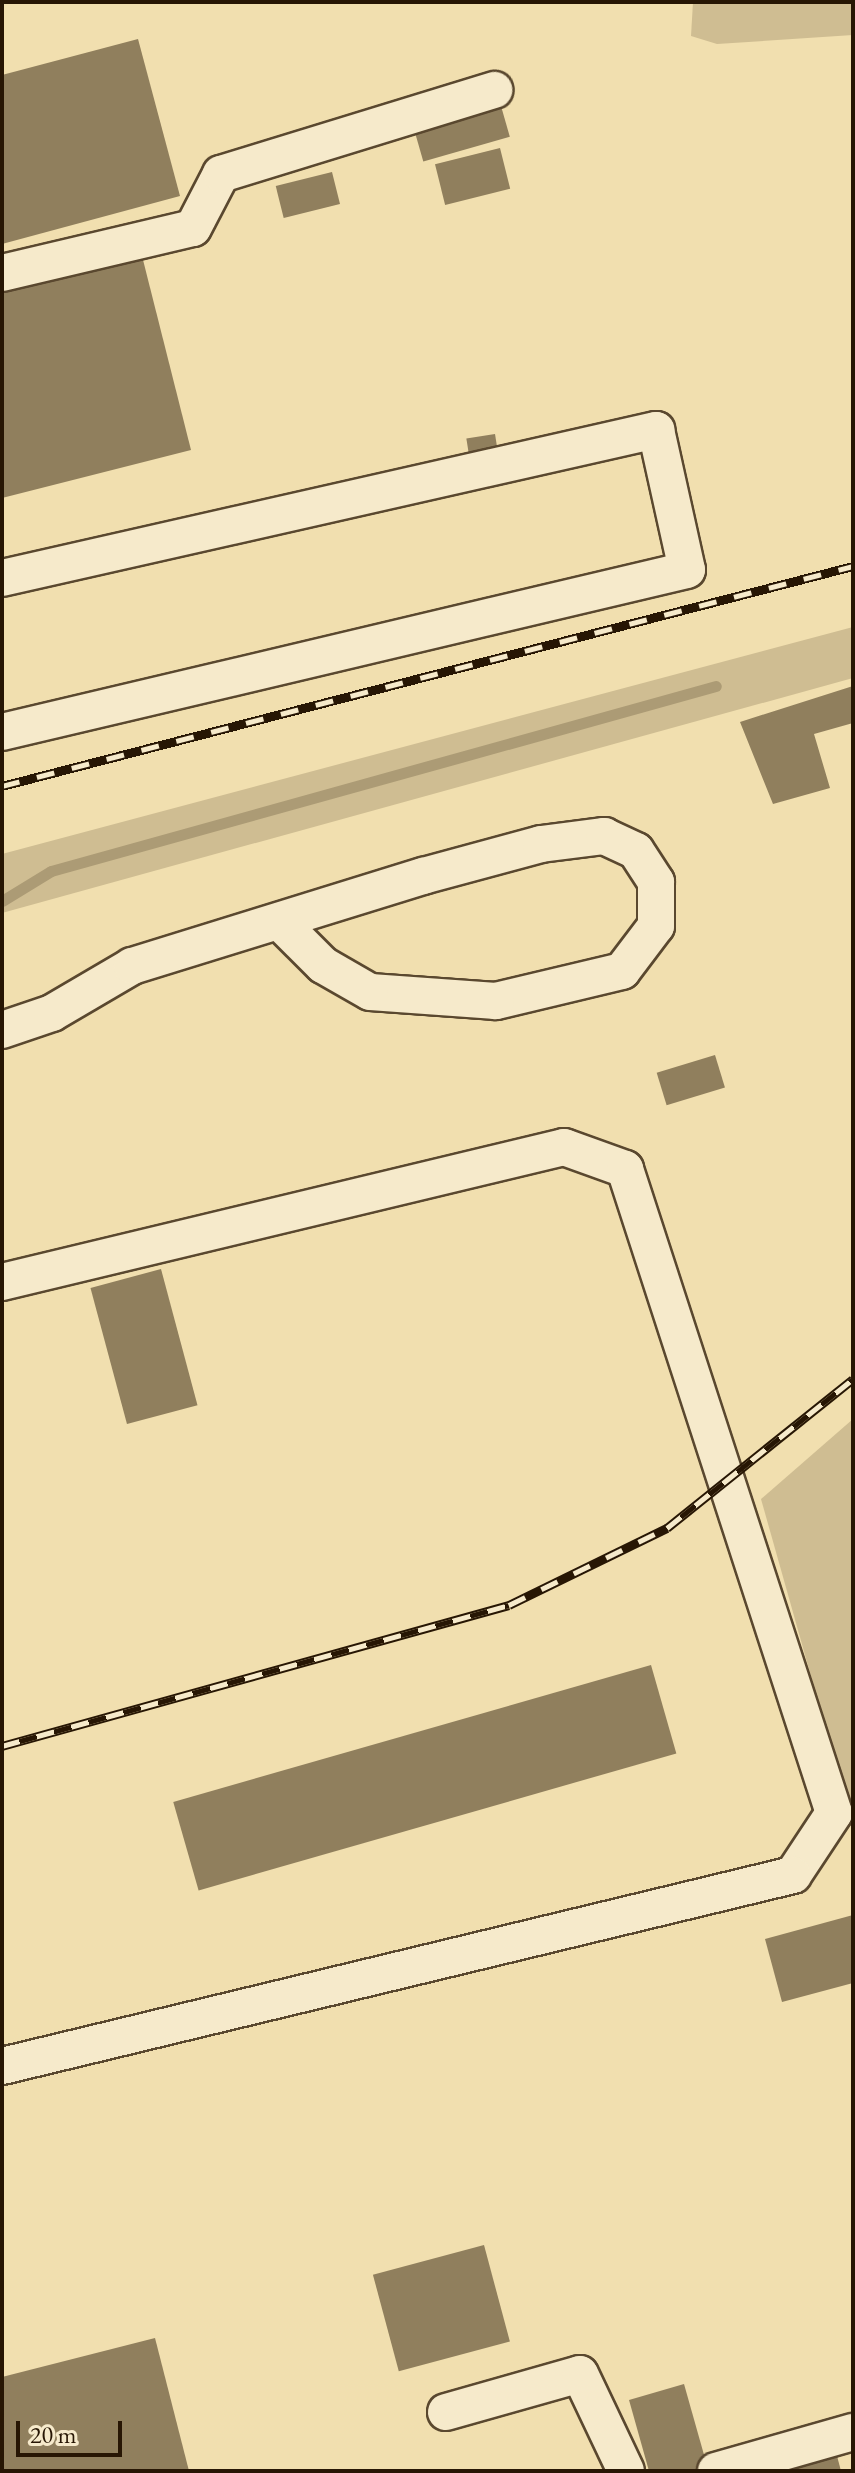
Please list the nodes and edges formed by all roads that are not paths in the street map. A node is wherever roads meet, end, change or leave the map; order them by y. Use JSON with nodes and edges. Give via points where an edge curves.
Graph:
{"nodes":[{"id":1,"x":494,"y":90,"type":"dead end"},
{"id":2,"x":2,"y":273,"type":"edge"},
{"id":3,"x":2,"y":578,"type":"edge"},
{"id":4,"x":2,"y":732,"type":"edge"},
{"id":5,"x":279,"y":921,"type":"junction"},
{"id":6,"x":2,"y":1030,"type":"edge"},
{"id":7,"x":2,"y":1282,"type":"edge"},
{"id":8,"x":2,"y":2066,"type":"edge"},
{"id":9,"x":446,"y":2412,"type":"dead end"},
{"id":10,"x":853,"y":2432,"type":"edge"},
{"id":11,"x":626,"y":2471,"type":"edge"},
{"id":12,"x":716,"y":2471,"type":"edge"}],
"edges":[{"from":1,"to":2,"type":"lane","via":[[221,174],[193,228]]},
{"from":3,"to":4,"type":"lane","via":[[656,430],[687,570]]},
{"from":5,"to":5,"type":"lane","via":[[541,844],[604,836],[636,851],[656,882],[656,926],[622,971],[496,1001],[370,992],[323,965]]},
{"from":5,"to":6,"type":"lane","via":[[132,966],[52,1013]]},
{"from":7,"to":8,"type":"lane","via":[[564,1147],[625,1169],[834,1813],[793,1875]]},
{"from":9,"to":11,"type":"lane","via":[[580,2374]]},
{"from":10,"to":12,"type":"lane"}]}
